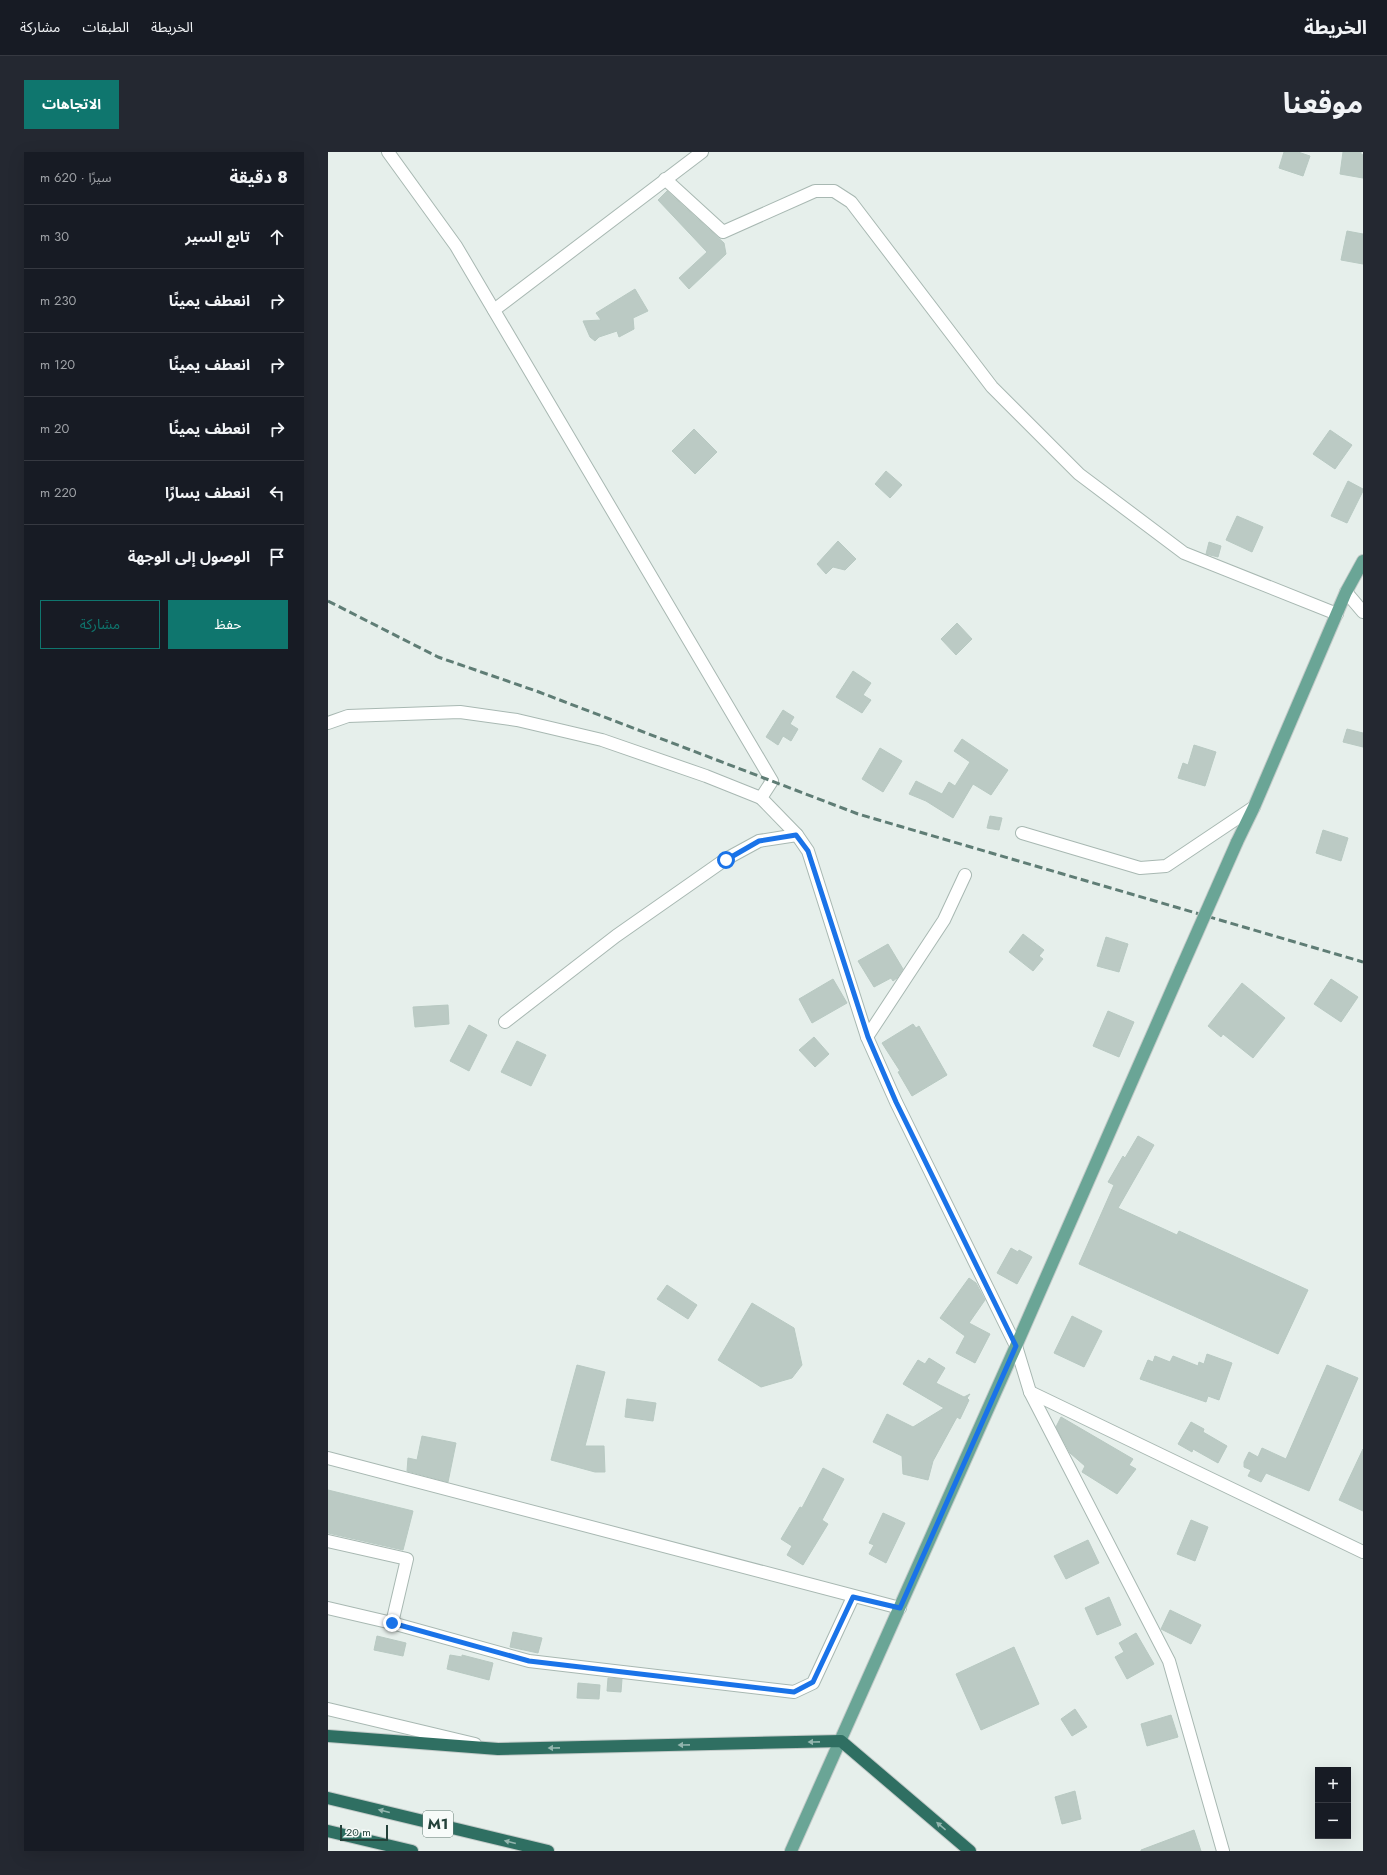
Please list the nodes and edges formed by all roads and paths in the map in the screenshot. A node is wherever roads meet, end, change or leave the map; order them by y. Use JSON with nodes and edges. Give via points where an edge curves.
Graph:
{"nodes":[{"id":1,"x":388,"y":152,"type":"edge"},
{"id":2,"x":702,"y":152,"type":"edge"},
{"id":3,"x":665,"y":179,"type":"junction"},
{"id":4,"x":494,"y":310,"type":"junction"},
{"id":5,"x":1363,"y":561,"type":"edge"},
{"id":6,"x":1346,"y":592,"type":"junction"},
{"id":7,"x":1363,"y":612,"type":"edge"},
{"id":8,"x":1337,"y":614,"type":"junction"},
{"id":9,"x":328,"y":723,"type":"edge"},
{"id":10,"x":761,"y":798,"type":"junction"},
{"id":11,"x":1254,"y":807,"type":"junction"},
{"id":12,"x":1022,"y":833,"type":"dead end"},
{"id":13,"x":796,"y":835,"type":"junction"},
{"id":14,"x":965,"y":875,"type":"dead end"},
{"id":15,"x":505,"y":1022,"type":"dead end"},
{"id":16,"x":868,"y":1037,"type":"junction"},
{"id":17,"x":1016,"y":1346,"type":"junction"},
{"id":18,"x":1030,"y":1392,"type":"junction"},
{"id":19,"x":328,"y":1458,"type":"edge"},
{"id":20,"x":328,"y":1541,"type":"edge"},
{"id":21,"x":1363,"y":1552,"type":"edge"},
{"id":22,"x":853,"y":1597,"type":"junction"},
{"id":23,"x":328,"y":1608,"type":"edge"},
{"id":24,"x":900,"y":1608,"type":"junction"},
{"id":25,"x":392,"y":1623,"type":"junction"},
{"id":26,"x":328,"y":1709,"type":"edge"},
{"id":27,"x":328,"y":1736,"type":"edge"},
{"id":28,"x":840,"y":1741,"type":"junction"},
{"id":29,"x":498,"y":1749,"type":"junction"},
{"id":30,"x":328,"y":1798,"type":"edge"},
{"id":31,"x":328,"y":1830,"type":"edge"},
{"id":32,"x":412,"y":1851,"type":"edge"},
{"id":33,"x":548,"y":1851,"type":"edge"},
{"id":34,"x":791,"y":1851,"type":"edge"},
{"id":35,"x":970,"y":1851,"type":"edge"},
{"id":36,"x":1223,"y":1851,"type":"edge"}],
"edges":[{"from":1,"to":4,"type":"street","via":[[456,246]]},
{"from":2,"to":3,"type":"street"},
{"from":3,"to":4,"type":"street"},
{"from":3,"to":8,"type":"street","via":[[723,232],[815,191],[834,191],[851,202],[992,387],[1079,474],[1184,553]]},
{"from":4,"to":10,"type":"street","via":[[772,781]]},
{"from":5,"to":6,"type":"main road"},
{"from":6,"to":7,"type":"street"},
{"from":6,"to":8,"type":"main road"},
{"from":8,"to":11,"type":"main road"},
{"from":9,"to":10,"type":"street","via":[[348,716],[460,712],[517,720],[602,740]]},
{"from":10,"to":13,"type":"street"},
{"from":11,"to":12,"type":"street","via":[[1166,866],[1140,868]]},
{"from":11,"to":17,"type":"main road","bridge":true},
{"from":13,"to":15,"type":"street","via":[[759,841],[726,860],[616,936]]},
{"from":13,"to":16,"type":"street","via":[[808,851]]},
{"from":14,"to":16,"type":"street","via":[[944,920]]},
{"from":16,"to":17,"type":"street","via":[[896,1102]]},
{"from":17,"to":18,"type":"street"},
{"from":17,"to":24,"type":"main road"},
{"from":18,"to":21,"type":"street"},
{"from":18,"to":36,"type":"street","via":[[1169,1662]]},
{"from":19,"to":22,"type":"street"},
{"from":20,"to":25,"type":"street","via":[[407,1559]]},
{"from":22,"to":24,"type":"street"},
{"from":22,"to":25,"type":"street","via":[[813,1682],[794,1692],[529,1661]]},
{"from":23,"to":25,"type":"street"},
{"from":24,"to":28,"type":"main road"},
{"from":26,"to":29,"type":"street"},
{"from":27,"to":29,"type":"highway"},
{"from":28,"to":29,"type":"highway","one_way":true},
{"from":28,"to":34,"type":"main road"},
{"from":35,"to":28,"type":"highway","one_way":true},
{"from":33,"to":30,"type":"highway","number":"M1","one_way":true},
{"from":31,"to":32,"type":"highway","number":"M1"}]}
